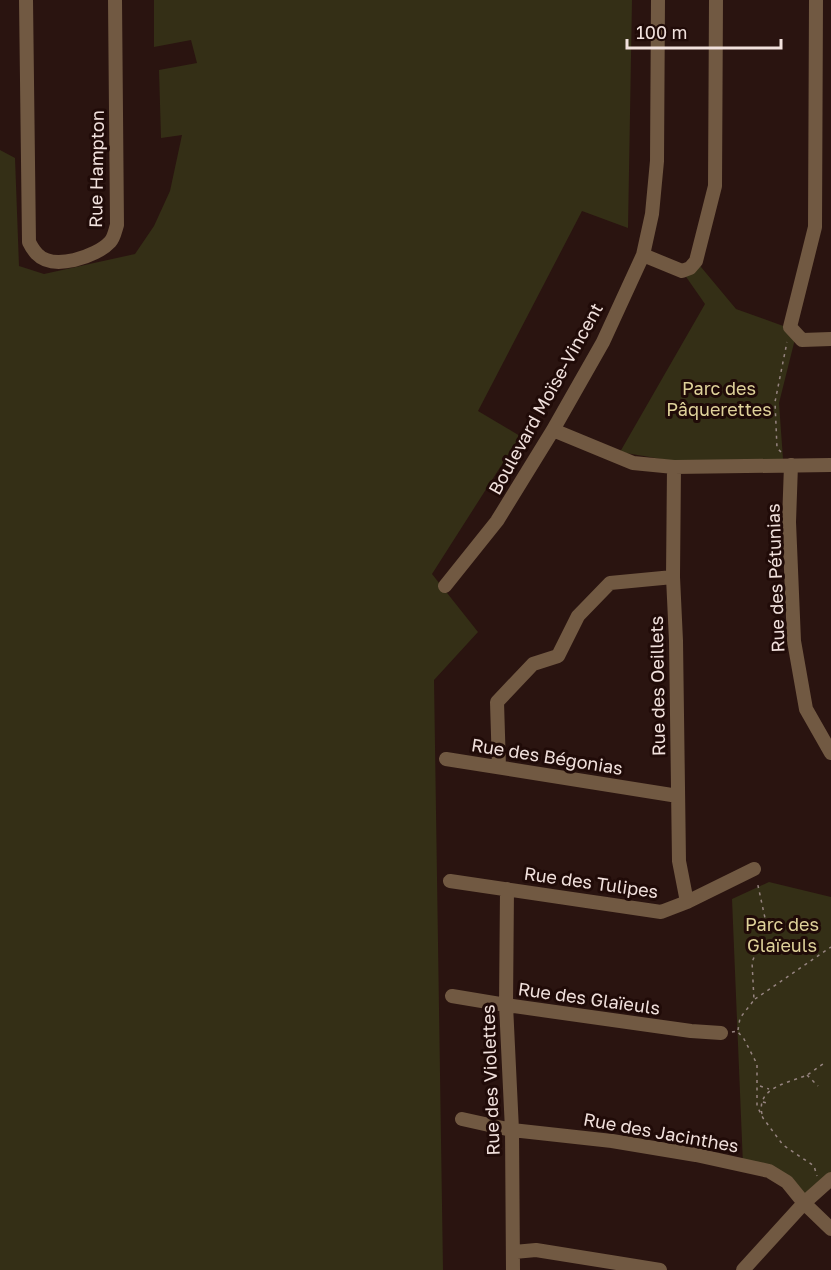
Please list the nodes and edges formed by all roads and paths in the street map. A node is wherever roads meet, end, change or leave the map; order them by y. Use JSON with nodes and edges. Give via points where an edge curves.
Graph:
{"nodes":[{"id":1,"x":26,"y":0,"type":"edge"},
{"id":2,"x":115,"y":0,"type":"edge"},
{"id":3,"x":658,"y":0,"type":"edge"},
{"id":4,"x":716,"y":0,"type":"edge"},
{"id":5,"x":816,"y":0,"type":"edge"},
{"id":6,"x":643,"y":255,"type":"junction"},
{"id":7,"x":790,"y":327,"type":"junction"},
{"id":8,"x":831,"y":339,"type":"edge"},
{"id":9,"x":553,"y":430,"type":"junction"},
{"id":10,"x":791,"y":465,"type":"junction"},
{"id":11,"x":831,"y":465,"type":"edge"},
{"id":12,"x":674,"y":467,"type":"junction"},
{"id":13,"x":673,"y":577,"type":"junction"},
{"id":14,"x":445,"y":586,"type":"dead end"},
{"id":15,"x":831,"y":753,"type":"edge"},
{"id":16,"x":446,"y":759,"type":"dead end"},
{"id":17,"x":499,"y":767,"type":"junction"},
{"id":18,"x":678,"y":796,"type":"junction"},
{"id":19,"x":754,"y":869,"type":"joint"},
{"id":20,"x":450,"y":881,"type":"dead end"},
{"id":21,"x":507,"y":889,"type":"junction"},
{"id":22,"x":687,"y":902,"type":"junction"},
{"id":23,"x":831,"y":947,"type":"edge"},
{"id":24,"x":452,"y":996,"type":"dead end"},
{"id":25,"x":754,"y":1000,"type":"junction"},
{"id":26,"x":506,"y":1005,"type":"junction"},
{"id":27,"x":737,"y":1031,"type":"junction"},
{"id":28,"x":721,"y":1033,"type":"joint"},
{"id":29,"x":823,"y":1064,"type":"dead end"},
{"id":30,"x":806,"y":1075,"type":"junction"},
{"id":31,"x":758,"y":1085,"type":"junction"},
{"id":32,"x":818,"y":1086,"type":"dead end"},
{"id":33,"x":770,"y":1090,"type":"junction"},
{"id":34,"x":763,"y":1102,"type":"junction"},
{"id":35,"x":770,"y":1104,"type":"dead end"},
{"id":36,"x":763,"y":1118,"type":"junction"},
{"id":37,"x":462,"y":1119,"type":"dead end"},
{"id":38,"x":512,"y":1130,"type":"junction"},
{"id":39,"x":825,"y":1180,"type":"edge"},
{"id":40,"x":804,"y":1203,"type":"junction"},
{"id":41,"x":831,"y":1229,"type":"edge"},
{"id":42,"x":513,"y":1252,"type":"junction"},
{"id":43,"x":513,"y":1270,"type":"edge"},
{"id":44,"x":660,"y":1270,"type":"edge"},
{"id":45,"x":742,"y":1270,"type":"edge"}],
"edges":[{"from":1,"to":2,"type":"street","name":"Rue Hampton","via":[[29,242],[37,255],[51,262],[79,260],[98,253],[112,241],[117,225]]},
{"from":3,"to":6,"type":"street","name":"Boulevard Moïse-Vincent","via":[[657,161]]},
{"from":4,"to":6,"type":"street","via":[[715,186],[696,261],[682,271]]},
{"from":5,"to":7,"type":"street","via":[[815,227]]},
{"from":6,"to":9,"type":"street","name":"Boulevard Moïse-Vincent","via":[[603,342]]},
{"from":7,"to":8,"type":"street","via":[[802,339]]},
{"from":7,"to":10,"type":"path","via":[[775,402],[777,447]]},
{"from":9,"to":12,"type":"street","via":[[633,463]]},
{"from":9,"to":14,"type":"street","name":"Boulevard Moïse-Vincent","via":[[497,521]]},
{"from":10,"to":11,"type":"street"},
{"from":10,"to":12,"type":"street"},
{"from":10,"to":15,"type":"street","name":"Rue des Pétunias","via":[[794,641],[806,709]]},
{"from":12,"to":13,"type":"street","name":"Rue des Oeillets"},
{"from":13,"to":17,"type":"street","via":[[610,583],[578,616],[558,656],[533,664],[497,702]]},
{"from":13,"to":18,"type":"street","name":"Rue des Oeillets"},
{"from":16,"to":17,"type":"street","name":"Rue des Bégonias"},
{"from":17,"to":18,"type":"street","name":"Rue des Bégonias"},
{"from":18,"to":22,"type":"street","name":"Rue des Oeillets","via":[[679,861]]},
{"from":19,"to":22,"type":"street","name":"Rue des Tulipes"},
{"from":19,"to":25,"type":"path","via":[[765,918],[762,939],[752,962]]},
{"from":20,"to":21,"type":"street","name":"Rue des Tulipes"},
{"from":21,"to":22,"type":"street","name":"Rue des Tulipes","via":[[661,912]]},
{"from":21,"to":26,"type":"street","name":"Rue des Violettes"},
{"from":23,"to":25,"type":"path"},
{"from":24,"to":26,"type":"street","name":"Rue des Glaïeuls"},
{"from":25,"to":27,"type":"path","via":[[740,1018]]},
{"from":26,"to":28,"type":"street","name":"Rue des Glaïeuls"},
{"from":26,"to":38,"type":"street","name":"Rue des Violettes"},
{"from":27,"to":28,"type":"path"},
{"from":27,"to":31,"type":"path","via":[[757,1064]]},
{"from":29,"to":30,"type":"path"},
{"from":30,"to":32,"type":"path"},
{"from":30,"to":33,"type":"path"},
{"from":31,"to":33,"type":"path"},
{"from":31,"to":36,"type":"path","via":[[757,1106]]},
{"from":33,"to":34,"type":"path"},
{"from":34,"to":35,"type":"path"},
{"from":34,"to":36,"type":"path"},
{"from":36,"to":39,"type":"path","via":[[783,1145],[814,1166]]},
{"from":37,"to":38,"type":"street","name":"Rue des Jacinthes"},
{"from":38,"to":40,"type":"street","name":"Rue des Jacinthes","via":[[612,1141],[769,1171],[787,1182]]},
{"from":38,"to":42,"type":"street","name":"Rue des Violettes"},
{"from":39,"to":40,"type":"street"},
{"from":40,"to":41,"type":"street","name":"Rue des Jacinthes"},
{"from":40,"to":45,"type":"street"},
{"from":42,"to":43,"type":"street","name":"Rue des Violettes"},
{"from":42,"to":44,"type":"street","via":[[536,1250]]}]}
